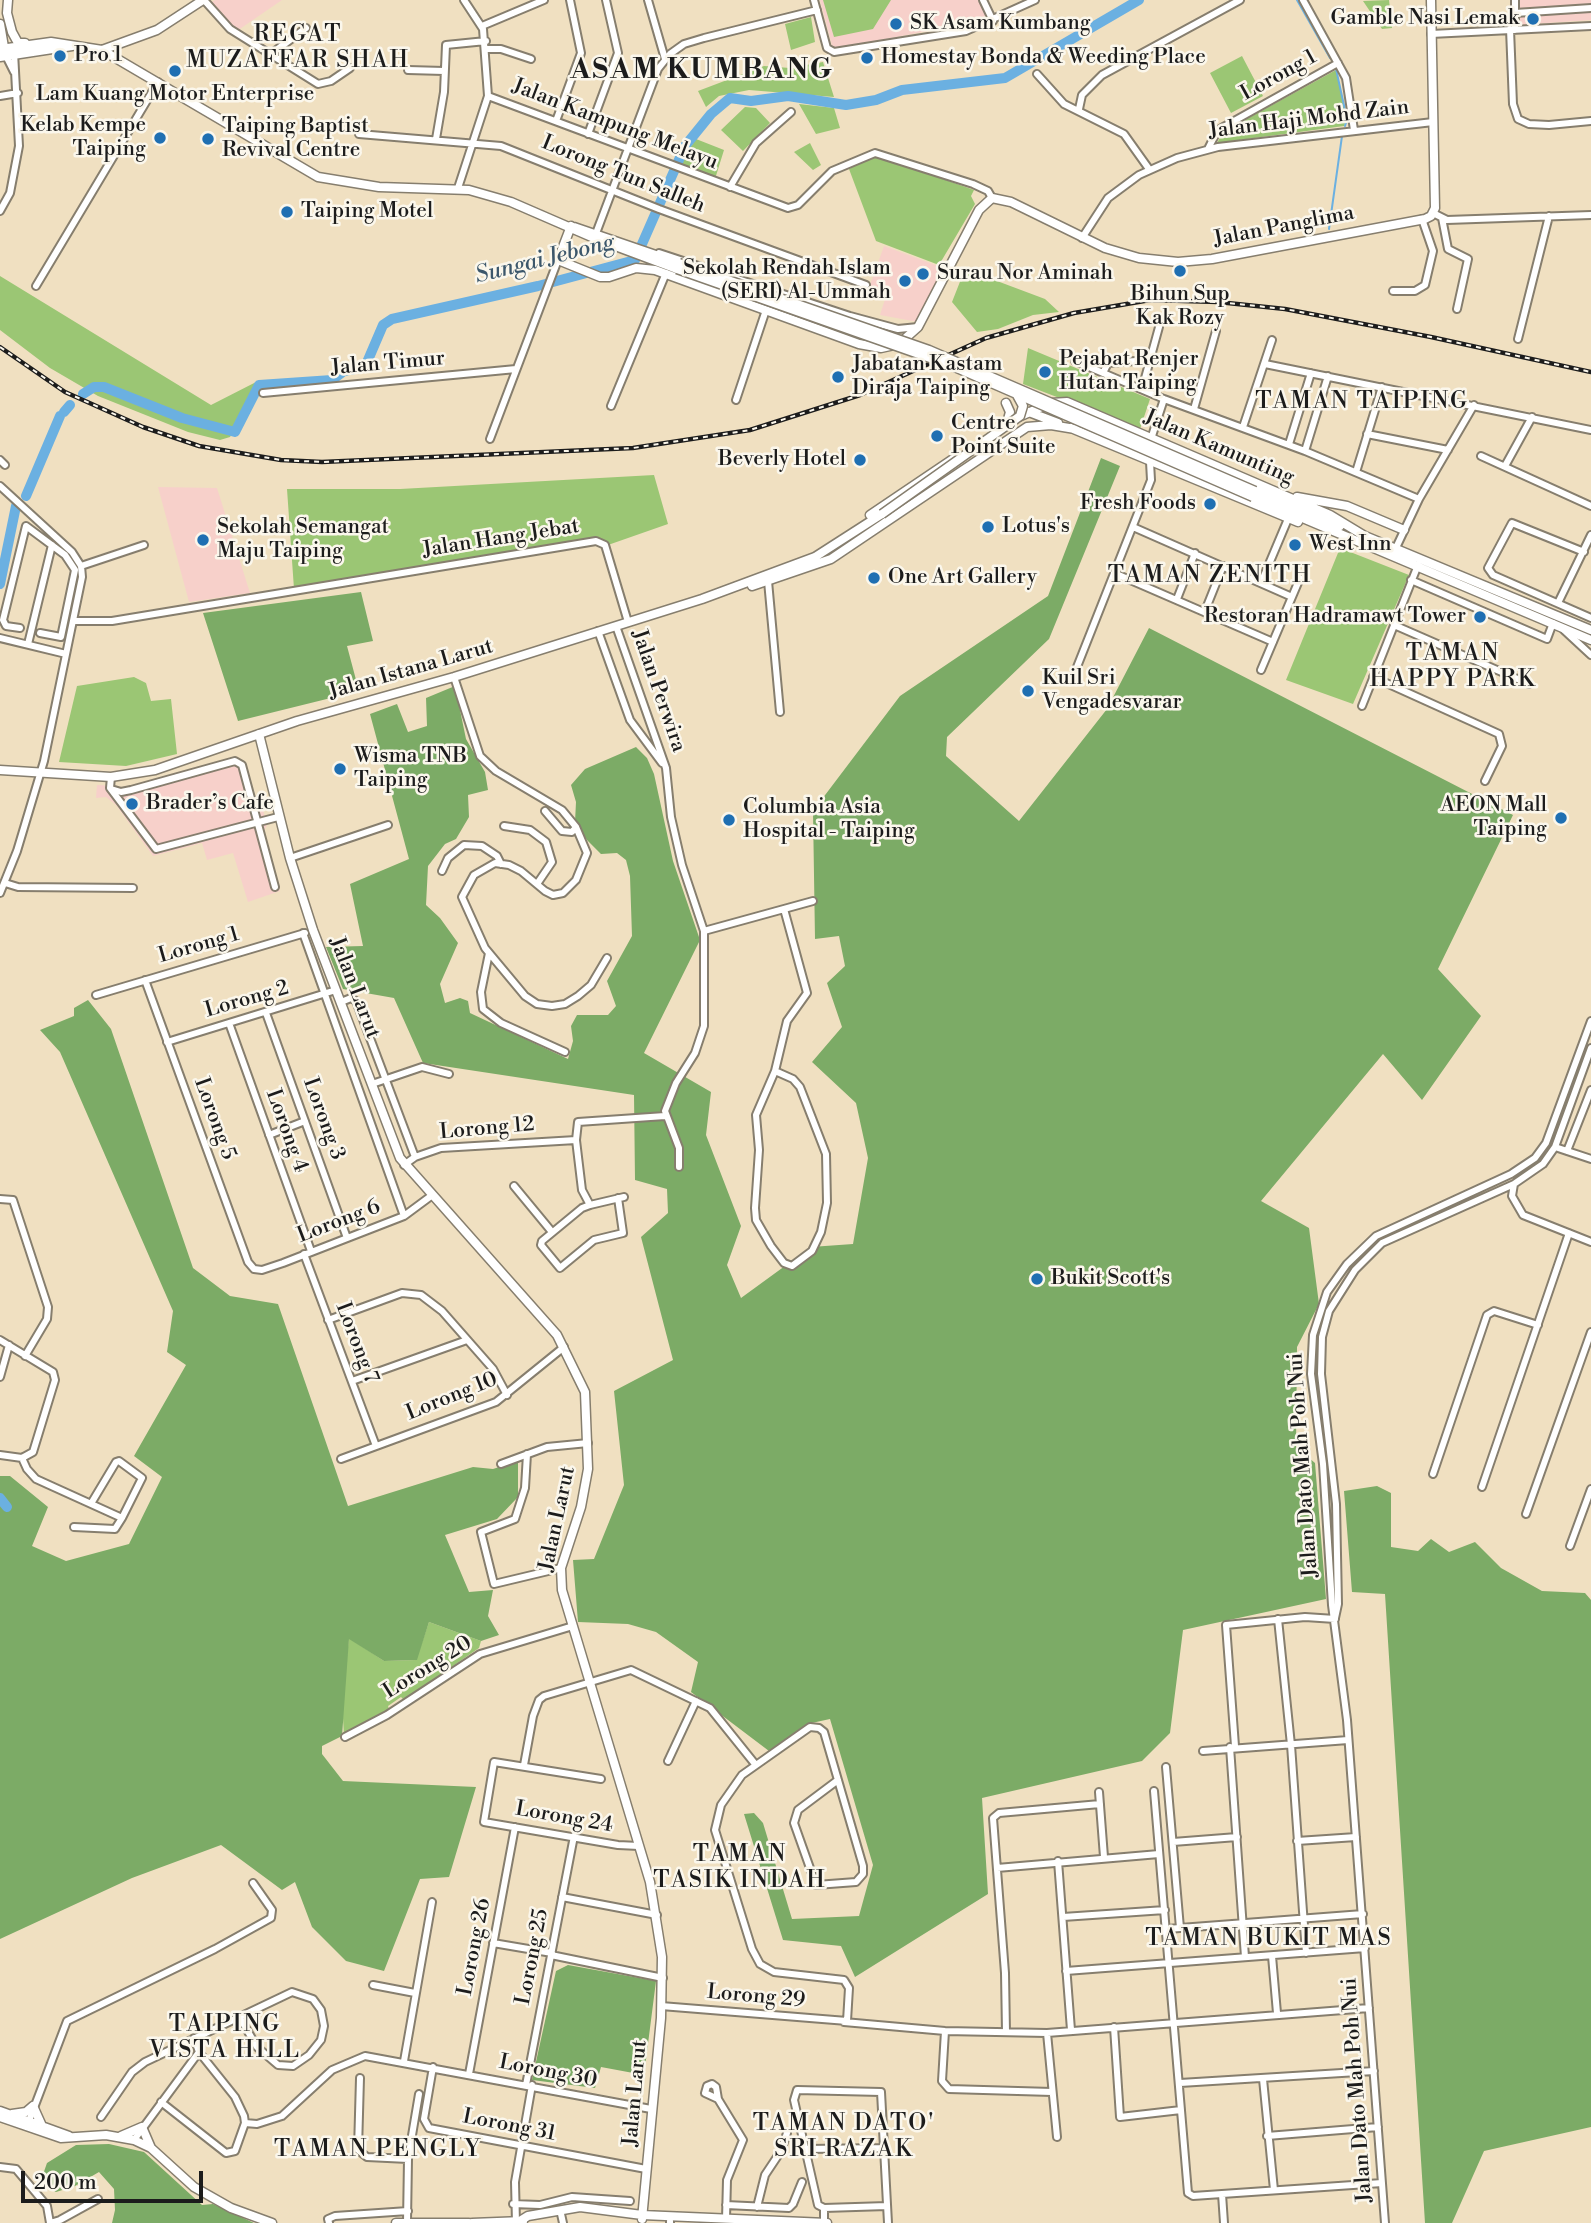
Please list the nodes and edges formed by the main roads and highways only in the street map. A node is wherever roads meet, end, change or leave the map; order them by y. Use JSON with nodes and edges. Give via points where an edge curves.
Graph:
{"nodes":[{"id":1,"x":1432,"y":0,"type":"edge"},
{"id":2,"x":202,"y":1,"type":"edge"},
{"id":3,"x":7,"y":6,"type":"edge"},
{"id":4,"x":0,"y":24,"type":"edge"},
{"id":5,"x":37,"y":45,"type":"junction"},
{"id":6,"x":74,"y":46,"type":"junction"},
{"id":7,"x":102,"y":50,"type":"junction"},
{"id":8,"x":6,"y":55,"type":"edge"},
{"id":9,"x":1433,"y":213,"type":"joint"},
{"id":10,"x":571,"y":226,"type":"junction"},
{"id":11,"x":678,"y":266,"type":"junction"},
{"id":12,"x":1015,"y":392,"type":"junction"},
{"id":13,"x":1051,"y":402,"type":"junction"},
{"id":14,"x":1006,"y":403,"type":"dead end"},
{"id":15,"x":1028,"y":412,"type":"junction"},
{"id":16,"x":1007,"y":423,"type":"junction"},
{"id":17,"x":1029,"y":426,"type":"junction"},
{"id":18,"x":1075,"y":429,"type":"junction"},
{"id":19,"x":1278,"y":493,"type":"junction"},
{"id":20,"x":1254,"y":494,"type":"junction"},
{"id":21,"x":1313,"y":525,"type":"junction"},
{"id":22,"x":1404,"y":530,"type":"road end"},
{"id":23,"x":1368,"y":538,"type":"junction"},
{"id":24,"x":831,"y":545,"type":"junction"},
{"id":25,"x":1394,"y":553,"type":"junction"},
{"id":26,"x":1418,"y":564,"type":"junction"},
{"id":27,"x":702,"y":598,"type":"junction"},
{"id":28,"x":1591,"y":631,"type":"edge"},
{"id":29,"x":1591,"y":640,"type":"edge"},
{"id":30,"x":259,"y":734,"type":"junction"},
{"id":31,"x":0,"y":770,"type":"edge"},
{"id":32,"x":90,"y":774,"type":"junction"},
{"id":33,"x":130,"y":774,"type":"junction"},
{"id":34,"x":0,"y":2111,"type":"edge"},
{"id":35,"x":12,"y":2114,"type":"junction"},
{"id":36,"x":0,"y":2117,"type":"edge"},
{"id":37,"x":28,"y":2125,"type":"junction"},
{"id":38,"x":42,"y":2126,"type":"junction"},
{"id":39,"x":70,"y":2137,"type":"junction"},
{"id":40,"x":121,"y":2137,"type":"junction"},
{"id":41,"x":151,"y":2148,"type":"junction"},
{"id":42,"x":569,"y":2208,"type":"junction"},
{"id":43,"x":551,"y":2211,"type":"junction"},
{"id":44,"x":642,"y":2217,"type":"junction"},
{"id":45,"x":562,"y":2218,"type":"edge"},
{"id":46,"x":709,"y":2219,"type":"junction"},
{"id":47,"x":409,"y":2222,"type":"edge"},
{"id":48,"x":517,"y":2222,"type":"edge"},
{"id":49,"x":670,"y":2222,"type":"edge"},
{"id":50,"x":792,"y":2222,"type":"edge"},
{"id":51,"x":272,"y":2223,"type":"edge"},
{"id":52,"x":396,"y":2223,"type":"edge"},
{"id":53,"x":470,"y":2223,"type":"edge"},
{"id":54,"x":826,"y":2223,"type":"edge"}],
"edges":[{"from":1,"to":9,"type":"main road","name":"Jalan Haji Mohd Zain"},
{"from":2,"to":7,"type":"main road","via":[[157,30]]},
{"from":3,"to":5,"type":"main road","via":[[18,43]]},
{"from":4,"to":8,"type":"main road"},
{"from":5,"to":6,"type":"main road"},
{"from":5,"to":8,"type":"main road"},
{"from":6,"to":7,"type":"main road"},
{"from":6,"to":8,"type":"main road"},
{"from":7,"to":10,"type":"main road","via":[[318,177],[379,187],[458,188],[497,197]]},
{"from":9,"to":10,"type":"main road","name":"Jalan Panglima","via":[[1422,219],[1178,262],[1131,256],[1011,202],[992,198],[979,210],[918,327],[900,344],[873,347],[640,267],[609,278],[580,269],[558,260]]},
{"from":10,"to":11,"type":"main road"},
{"from":11,"to":12,"type":"main road","name":"Jalan Kamunting","bridge":true},
{"from":11,"to":20,"type":"main road","name":"Jalan Kamunting","bridge":true,"via":[[963,364]]},
{"from":12,"to":20,"type":"main road","name":"Jalan Kamunting","bridge":true},
{"from":12,"to":24,"type":"main road","name":"Jalan Istana Larut","bridge":true,"via":[[1023,406],[1020,416]]},
{"from":13,"to":15,"type":"main road"},
{"from":13,"to":18,"type":"main road","via":[[1050,414]]},
{"from":13,"to":19,"type":"main road","name":"Jalan Kamunting","via":[[1073,404]]},
{"from":14,"to":16,"type":"main road","via":[[1010,412]]},
{"from":15,"to":16,"type":"main road","name":"Jalan Istana Larut"},
{"from":15,"to":17,"type":"main road"},
{"from":15,"to":18,"type":"main road"},
{"from":16,"to":24,"type":"main road","name":"Jalan Istana Larut"},
{"from":17,"to":18,"type":"main road"},
{"from":17,"to":27,"type":"main road","name":"Jalan Istana Larut","via":[[831,559]]},
{"from":18,"to":21,"type":"main road","name":"Jalan Kamunting"},
{"from":19,"to":22,"type":"main road","via":[[1347,506]]},
{"from":19,"to":23,"type":"main road","name":"Jalan Kamunting","via":[[1348,524]]},
{"from":20,"to":21,"type":"main road","name":"Jalan Kamunting"},
{"from":20,"to":23,"type":"main road","name":"Jalan Kamunting"},
{"from":21,"to":25,"type":"main road","name":"Jalan Kamunting"},
{"from":23,"to":25,"type":"main road","name":"Jalan Kamunting"},
{"from":24,"to":27,"type":"main road","name":"Jalan Istana Larut","via":[[805,562]]},
{"from":25,"to":26,"type":"main road","name":"Jalan Kamunting"},
{"from":26,"to":28,"type":"main road","name":"Jalan Kamunting"},
{"from":26,"to":29,"type":"main road","name":"Jalan Kamunting"},
{"from":27,"to":30,"type":"main road","name":"Jalan Istana Larut"},
{"from":30,"to":33,"type":"main road","name":"Jalan Istana Larut"},
{"from":30,"to":44,"type":"main road","name":"Jalan Larut","via":[[278,817],[313,930],[404,1165],[547,1323],[564,1347],[584,1392],[586,1488],[561,1568],[562,1590],[657,1915],[663,1978]]},
{"from":31,"to":32,"type":"main road","name":"Jalan Istana Larut"},
{"from":32,"to":33,"type":"main road","name":"Jalan Istana Larut"},
{"from":32,"to":33,"type":"main road","name":"Jalan Istana Larut"},
{"from":34,"to":35,"type":"main road"},
{"from":35,"to":37,"type":"main road"},
{"from":35,"to":38,"type":"main road","via":[[33,2106]]},
{"from":36,"to":37,"type":"main road"},
{"from":37,"to":38,"type":"main road"},
{"from":37,"to":39,"type":"main road"},
{"from":38,"to":39,"type":"main road"},
{"from":39,"to":40,"type":"main road"},
{"from":40,"to":41,"type":"main road"},
{"from":40,"to":41,"type":"main road","via":[[142,2127]]},
{"from":41,"to":51,"type":"main road","via":[[194,2187],[231,2208]]},
{"from":42,"to":43,"type":"main road"},
{"from":42,"to":44,"type":"main road"},
{"from":42,"to":45,"type":"main road"},
{"from":43,"to":45,"type":"main road"},
{"from":43,"to":48,"type":"main road"},
{"from":44,"to":45,"type":"main road","via":[[577,2211]]},
{"from":44,"to":46,"type":"main road"},
{"from":44,"to":49,"type":"main road"},
{"from":45,"to":48,"type":"main road"},
{"from":46,"to":49,"type":"main road"},
{"from":46,"to":50,"type":"main road"},
{"from":47,"to":52,"type":"main road"},
{"from":47,"to":53,"type":"main road"},
{"from":48,"to":53,"type":"main road"},
{"from":50,"to":54,"type":"main road"}]}
